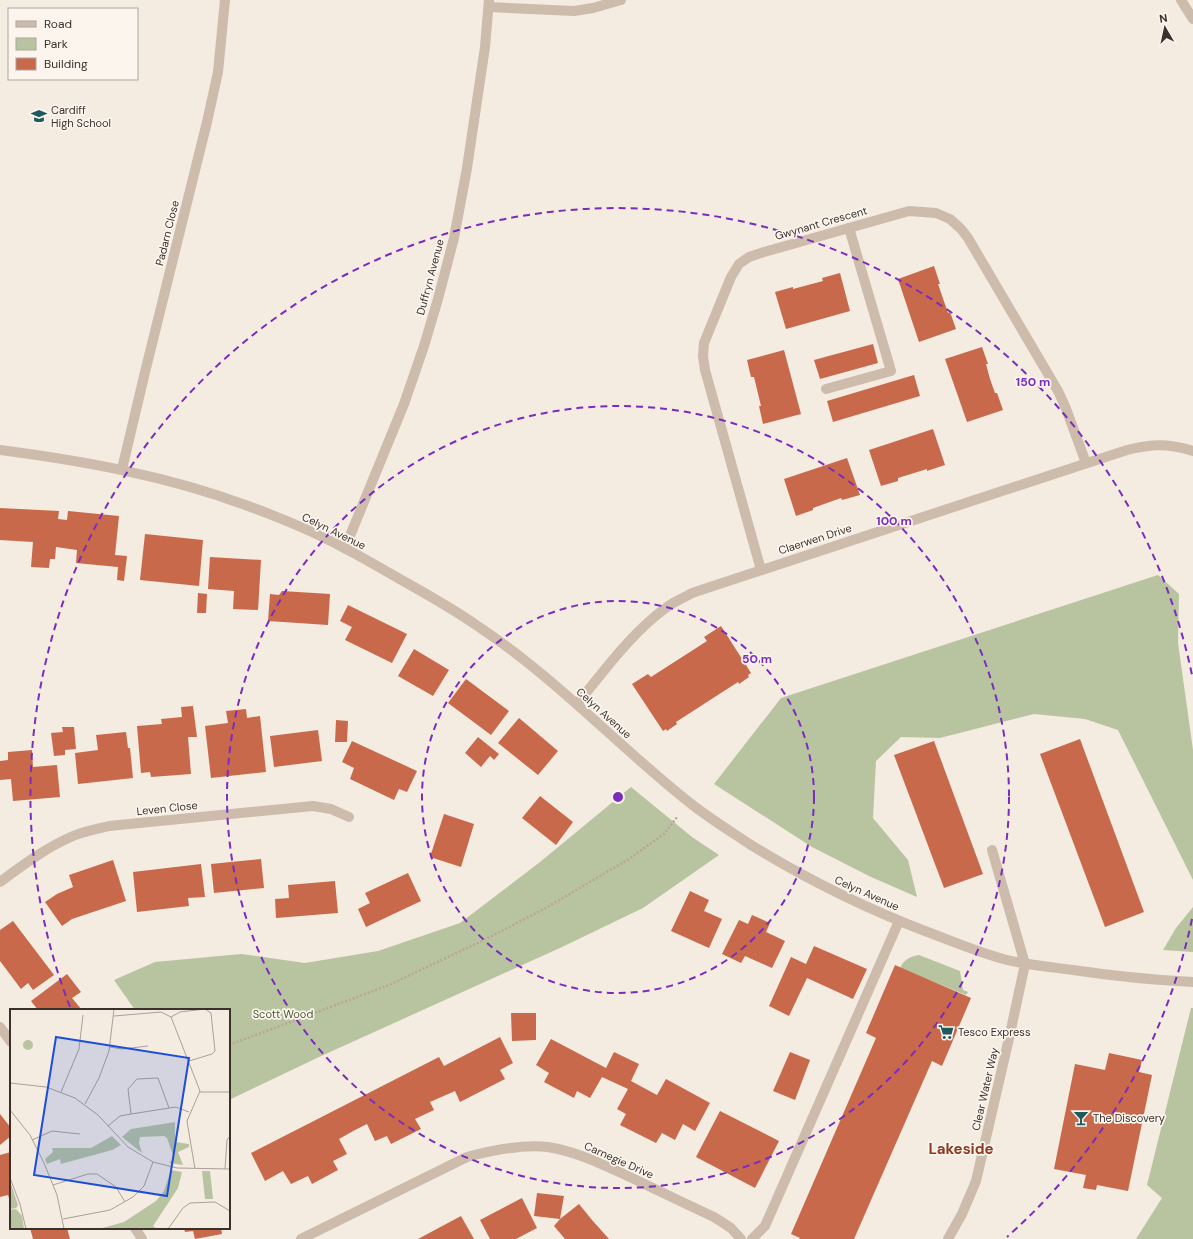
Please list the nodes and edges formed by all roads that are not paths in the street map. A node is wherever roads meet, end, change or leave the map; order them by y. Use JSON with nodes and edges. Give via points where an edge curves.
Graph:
{"nodes":[{"id":1,"x":225,"y":0,"type":"edge"},
{"id":2,"x":621,"y":0,"type":"edge"},
{"id":3,"x":1182,"y":0,"type":"edge"},
{"id":4,"x":489,"y":4,"type":"edge"},
{"id":5,"x":1193,"y":19,"type":"edge"},
{"id":6,"x":849,"y":228,"type":"junction"},
{"id":7,"x":826,"y":389,"type":"dead end"},
{"id":8,"x":0,"y":450,"type":"edge"},
{"id":9,"x":1193,"y":451,"type":"edge"},
{"id":10,"x":1086,"y":463,"type":"junction"},
{"id":11,"x":122,"y":470,"type":"junction"},
{"id":12,"x":345,"y":548,"type":"junction"},
{"id":13,"x":761,"y":570,"type":"junction"},
{"id":14,"x":577,"y":704,"type":"junction"},
{"id":15,"x":349,"y":816,"type":"dead end"},
{"id":16,"x":992,"y":850,"type":"dead end"},
{"id":17,"x":0,"y":882,"type":"edge"},
{"id":18,"x":899,"y":921,"type":"junction"},
{"id":19,"x":1025,"y":964,"type":"junction"},
{"id":20,"x":1193,"y":982,"type":"edge"},
{"id":21,"x":0,"y":1027,"type":"edge"},
{"id":22,"x":10,"y":1041,"type":"edge"},
{"id":23,"x":135,"y":1229,"type":"edge"},
{"id":24,"x":142,"y":1239,"type":"edge"},
{"id":25,"x":302,"y":1239,"type":"edge"},
{"id":26,"x":742,"y":1239,"type":"edge"},
{"id":27,"x":752,"y":1239,"type":"edge"},
{"id":28,"x":948,"y":1239,"type":"edge"}],
"edges":[{"from":1,"to":11,"type":"street","name":"Padarn Close","via":[[217,79]]},
{"from":2,"to":4,"type":"street","via":[[574,11]]},
{"from":3,"to":5,"type":"street"},
{"from":4,"to":12,"type":"street","name":"Duffryn Avenue","via":[[467,168],[454,238],[438,299],[404,404]]},
{"from":6,"to":7,"type":"street","via":[[891,371]]},
{"from":6,"to":10,"type":"street","name":"Gwynant Crescent","via":[[909,210],[936,213],[961,229],[1058,391]]},
{"from":6,"to":13,"type":"street","name":"Gwynant Crescent","via":[[764,252],[739,264],[730,277],[704,342],[705,370]]},
{"from":8,"to":11,"type":"street","name":"Celyn Avenue"},
{"from":9,"to":10,"type":"street","name":"Claerwen Drive","via":[[1164,445],[1146,445]]},
{"from":10,"to":13,"type":"street","name":"Claerwen Drive"},
{"from":11,"to":12,"type":"street","name":"Celyn Avenue","via":[[193,487],[246,505]]},
{"from":12,"to":14,"type":"street","name":"Celyn Avenue","via":[[480,627]]},
{"from":13,"to":14,"type":"street","name":"Claerwen Drive","via":[[692,593],[668,606],[646,623],[628,642]]},
{"from":14,"to":18,"type":"street","name":"Celyn Avenue","via":[[654,773],[712,820],[822,886]]},
{"from":15,"to":17,"type":"street","name":"Leven Close","via":[[313,806],[109,826],[73,836],[48,849]]},
{"from":16,"to":19,"type":"street"},
{"from":18,"to":19,"type":"street","name":"Celyn Avenue","via":[[981,952]]},
{"from":18,"to":27,"type":"street","via":[[765,1226]]},
{"from":19,"to":20,"type":"street","name":"Celyn Avenue"},
{"from":19,"to":28,"type":"street","name":"Clear Water Way","via":[[976,1181]]},
{"from":21,"to":22,"type":"street"},
{"from":23,"to":24,"type":"street"},
{"from":25,"to":26,"type":"street","name":"Carnegie Drive","via":[[467,1157],[519,1146],[547,1147],[573,1152],[596,1161],[714,1217]]}]}
